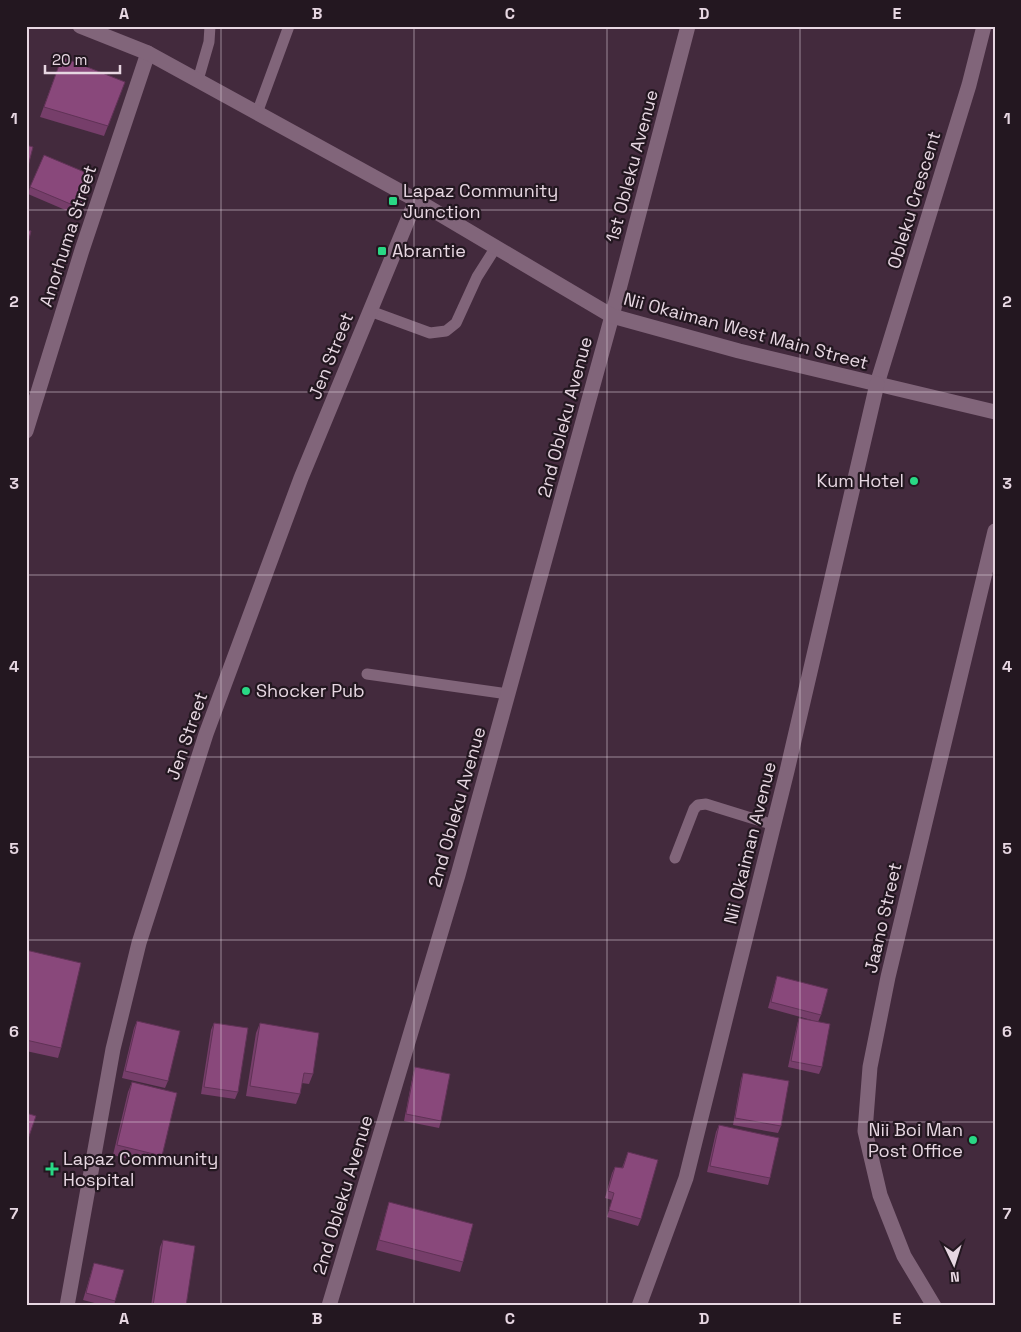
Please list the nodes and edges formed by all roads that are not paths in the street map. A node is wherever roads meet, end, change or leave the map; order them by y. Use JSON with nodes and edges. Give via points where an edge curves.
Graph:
{"nodes":[{"id":1,"x":80,"y":26,"type":"edge"},
{"id":2,"x":210,"y":26,"type":"edge"},
{"id":3,"x":289,"y":26,"type":"edge"},
{"id":4,"x":688,"y":26,"type":"edge"},
{"id":5,"x":984,"y":26,"type":"edge"},
{"id":6,"x":148,"y":53,"type":"junction"},
{"id":7,"x":198,"y":80,"type":"junction"},
{"id":8,"x":257,"y":113,"type":"junction"},
{"id":9,"x":416,"y":200,"type":"junction"},
{"id":10,"x":496,"y":247,"type":"junction"},
{"id":11,"x":370,"y":311,"type":"junction"},
{"id":12,"x":612,"y":316,"type":"junction"},
{"id":13,"x":877,"y":384,"type":"junction"},
{"id":14,"x":995,"y":412,"type":"edge"},
{"id":15,"x":26,"y":431,"type":"edge"},
{"id":16,"x":995,"y":532,"type":"edge"},
{"id":17,"x":367,"y":674,"type":"dead end"},
{"id":18,"x":508,"y":694,"type":"junction"},
{"id":19,"x":774,"y":825,"type":"junction"},
{"id":20,"x":675,"y":858,"type":"dead end"},
{"id":21,"x":67,"y":1306,"type":"edge"},
{"id":22,"x":329,"y":1306,"type":"edge"},
{"id":23,"x":639,"y":1306,"type":"edge"},
{"id":24,"x":934,"y":1306,"type":"edge"}],
"edges":[{"from":1,"to":6,"type":"street","name":"Nii Okaiman West Main Street"},
{"from":2,"to":7,"type":"lane"},
{"from":3,"to":8,"type":"lane"},
{"from":4,"to":12,"type":"street","name":"1st Obleku Avenue"},
{"from":5,"to":13,"type":"street","name":"Obleku Crescent","via":[[969,85]]},
{"from":6,"to":7,"type":"street","name":"Nii Okaiman West Main Street"},
{"from":6,"to":15,"type":"street","name":"Anorhuma Street"},
{"from":7,"to":8,"type":"street","name":"Nii Okaiman West Main Street"},
{"from":8,"to":9,"type":"street","name":"Nii Okaiman West Main Street"},
{"from":9,"to":10,"type":"street","name":"Nii Okaiman West Main Street"},
{"from":9,"to":11,"type":"street","name":"Jen Street"},
{"from":10,"to":11,"type":"lane","via":[[477,277],[456,323],[446,331],[430,333]]},
{"from":10,"to":12,"type":"street","name":"Nii Okaiman West Main Street"},
{"from":11,"to":21,"type":"street","name":"Jen Street","via":[[301,478],[206,734],[139,943],[113,1049]]},
{"from":12,"to":13,"type":"street","name":"Nii Okaiman West Main Street"},
{"from":12,"to":18,"type":"street","name":"2nd Obleku Avenue"},
{"from":13,"to":14,"type":"street","name":"Nii Okaiman West Main Street"},
{"from":13,"to":19,"type":"street","name":"Nii Okaiman Avenue"},
{"from":16,"to":24,"type":"street","name":"Jaano Street","via":[[890,968],[870,1067],[865,1131],[880,1195],[904,1256]]},
{"from":17,"to":18,"type":"lane"},
{"from":18,"to":22,"type":"street","name":"2nd Obleku Avenue"},
{"from":19,"to":20,"type":"lane","via":[[706,804],[698,806]]},
{"from":19,"to":23,"type":"street","name":"Nii Okaiman Avenue","via":[[686,1178]]}]}
